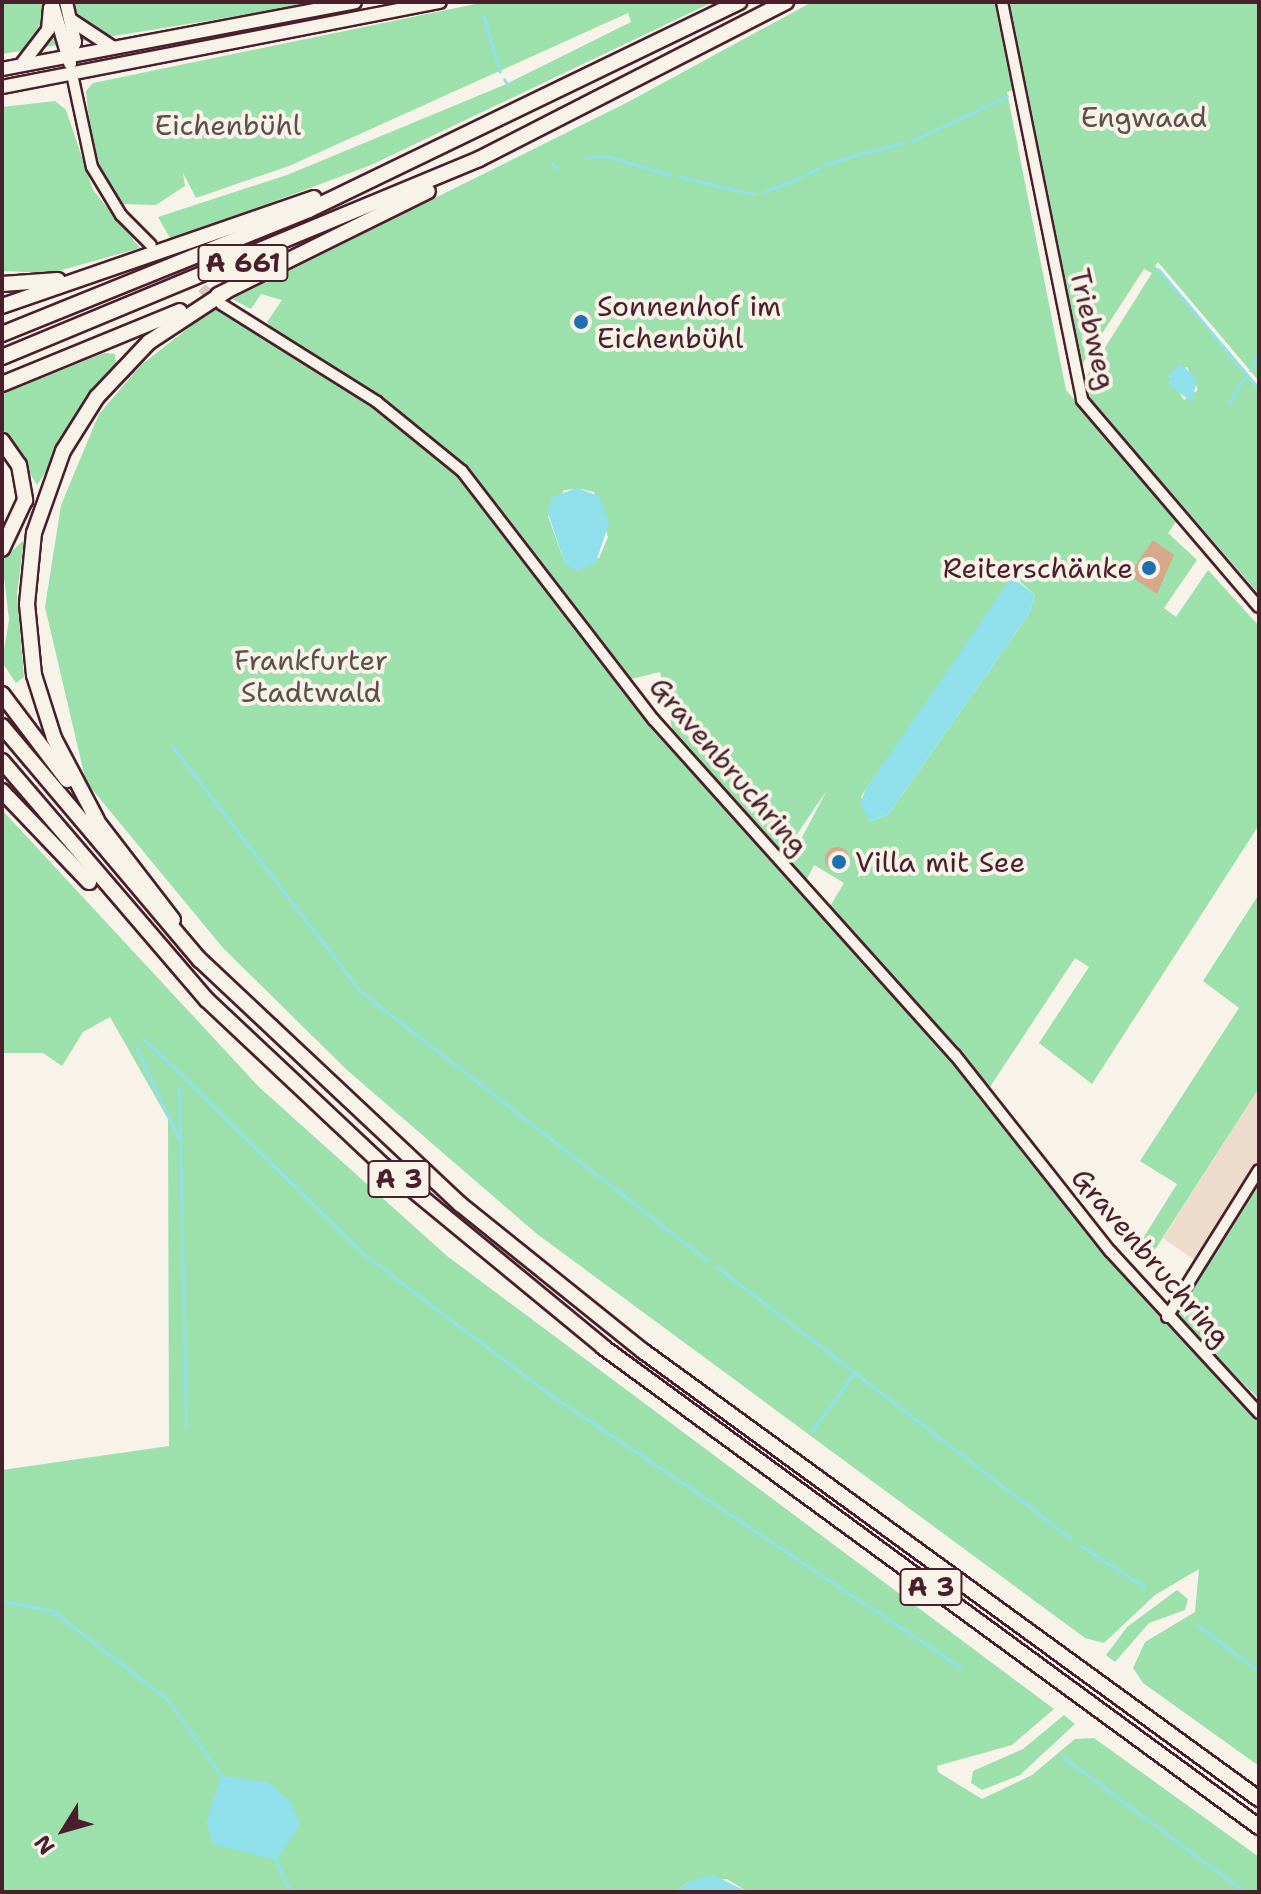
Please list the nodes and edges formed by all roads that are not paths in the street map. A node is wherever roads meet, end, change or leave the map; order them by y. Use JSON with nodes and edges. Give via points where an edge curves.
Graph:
{"nodes":[{"id":1,"x":66,"y":2,"type":"edge"},
{"id":2,"x":355,"y":2,"type":"edge"},
{"id":3,"x":440,"y":2,"type":"edge"},
{"id":4,"x":739,"y":2,"type":"edge"},
{"id":5,"x":786,"y":2,"type":"edge"},
{"id":6,"x":1002,"y":2,"type":"edge"},
{"id":7,"x":52,"y":3,"type":"edge"},
{"id":8,"x":71,"y":20,"type":"junction"},
{"id":9,"x":115,"y":48,"type":"junction"},
{"id":10,"x":69,"y":57,"type":"junction"},
{"id":11,"x":20,"y":66,"type":"junction"},
{"id":12,"x":2,"y":69,"type":"edge"},
{"id":13,"x":72,"y":74,"type":"junction"},
{"id":14,"x":2,"y":87,"type":"edge"},
{"id":15,"x":479,"y":159,"type":"junction"},
{"id":16,"x":398,"y":170,"type":"junction"},
{"id":17,"x":151,"y":245,"type":"tunnel mouth"},
{"id":18,"x":105,"y":271,"type":"junction"},
{"id":19,"x":2,"y":284,"type":"edge"},
{"id":20,"x":223,"y":298,"type":"junction"},
{"id":21,"x":2,"y":306,"type":"edge"},
{"id":22,"x":2,"y":334,"type":"edge"},
{"id":23,"x":2,"y":357,"type":"edge"},
{"id":24,"x":2,"y":384,"type":"edge"},
{"id":25,"x":2,"y":441,"type":"edge"},
{"id":26,"x":2,"y":549,"type":"edge"},
{"id":27,"x":1259,"y":607,"type":"edge"},
{"id":28,"x":2,"y":694,"type":"edge"},
{"id":29,"x":2,"y":726,"type":"edge"},
{"id":30,"x":2,"y":761,"type":"edge"},
{"id":31,"x":2,"y":791,"type":"edge"},
{"id":32,"x":97,"y":820,"type":"junction"},
{"id":33,"x":137,"y":925,"type":"junction"},
{"id":34,"x":200,"y":960,"type":"junction"},
{"id":35,"x":1259,"y":1170,"type":"edge"},
{"id":36,"x":1167,"y":1317,"type":"junction"},
{"id":37,"x":1259,"y":1413,"type":"edge"},
{"id":38,"x":1259,"y":1799,"type":"edge"},
{"id":39,"x":1259,"y":1827,"type":"edge"}],
"edges":[{"from":1,"to":8,"type":"main road"},
{"from":2,"to":9,"type":"main road"},
{"from":3,"to":13,"type":"main road"},
{"from":4,"to":16,"type":"highway","number":"A 661"},
{"from":5,"to":15,"type":"highway","number":"A 661"},
{"from":6,"to":27,"type":"street","name":"Triebweg","via":[[1082,400]]},
{"from":7,"to":10,"type":"main road"},
{"from":7,"to":11,"type":"main road","via":[[41,43]]},
{"from":8,"to":9,"type":"main road"},
{"from":8,"to":10,"type":"main road"},
{"from":9,"to":10,"type":"main road"},
{"from":10,"to":11,"type":"main road"},
{"from":10,"to":13,"type":"main road"},
{"from":11,"to":12,"type":"main road"},
{"from":13,"to":14,"type":"main road"},
{"from":13,"to":17,"type":"street","via":[[92,167],[121,215]]},
{"from":15,"to":20,"type":"highway"},
{"from":15,"to":23,"type":"highway","number":"A 661"},
{"from":16,"to":18,"type":"highway"},
{"from":16,"to":22,"type":"highway","number":"A 661"},
{"from":18,"to":19,"type":"highway"},
{"from":18,"to":21,"type":"highway"},
{"from":20,"to":24,"type":"highway"},
{"from":20,"to":32,"type":"highway","via":[[149,342],[97,397],[60,459],[34,533],[27,604],[34,675],[57,746]]},
{"from":20,"to":36,"type":"street","name":"Gravenbruchring","via":[[377,402],[462,471],[654,720],[955,1055]]},
{"from":25,"to":26,"type":"highway","via":[[19,465],[25,500]]},
{"from":28,"to":32,"type":"highway"},
{"from":29,"to":34,"type":"highway","number":"A 3"},
{"from":30,"to":33,"type":"highway","number":"A 3"},
{"from":31,"to":33,"type":"highway"},
{"from":32,"to":34,"type":"highway"},
{"from":33,"to":39,"type":"highway","number":"A 3","via":[[305,1095],[514,1276]]},
{"from":34,"to":38,"type":"highway","number":"A 3","via":[[363,1120],[532,1263]]},
{"from":35,"to":36,"type":"street"},
{"from":36,"to":37,"type":"street","name":"Gravenbruchring"}]}
